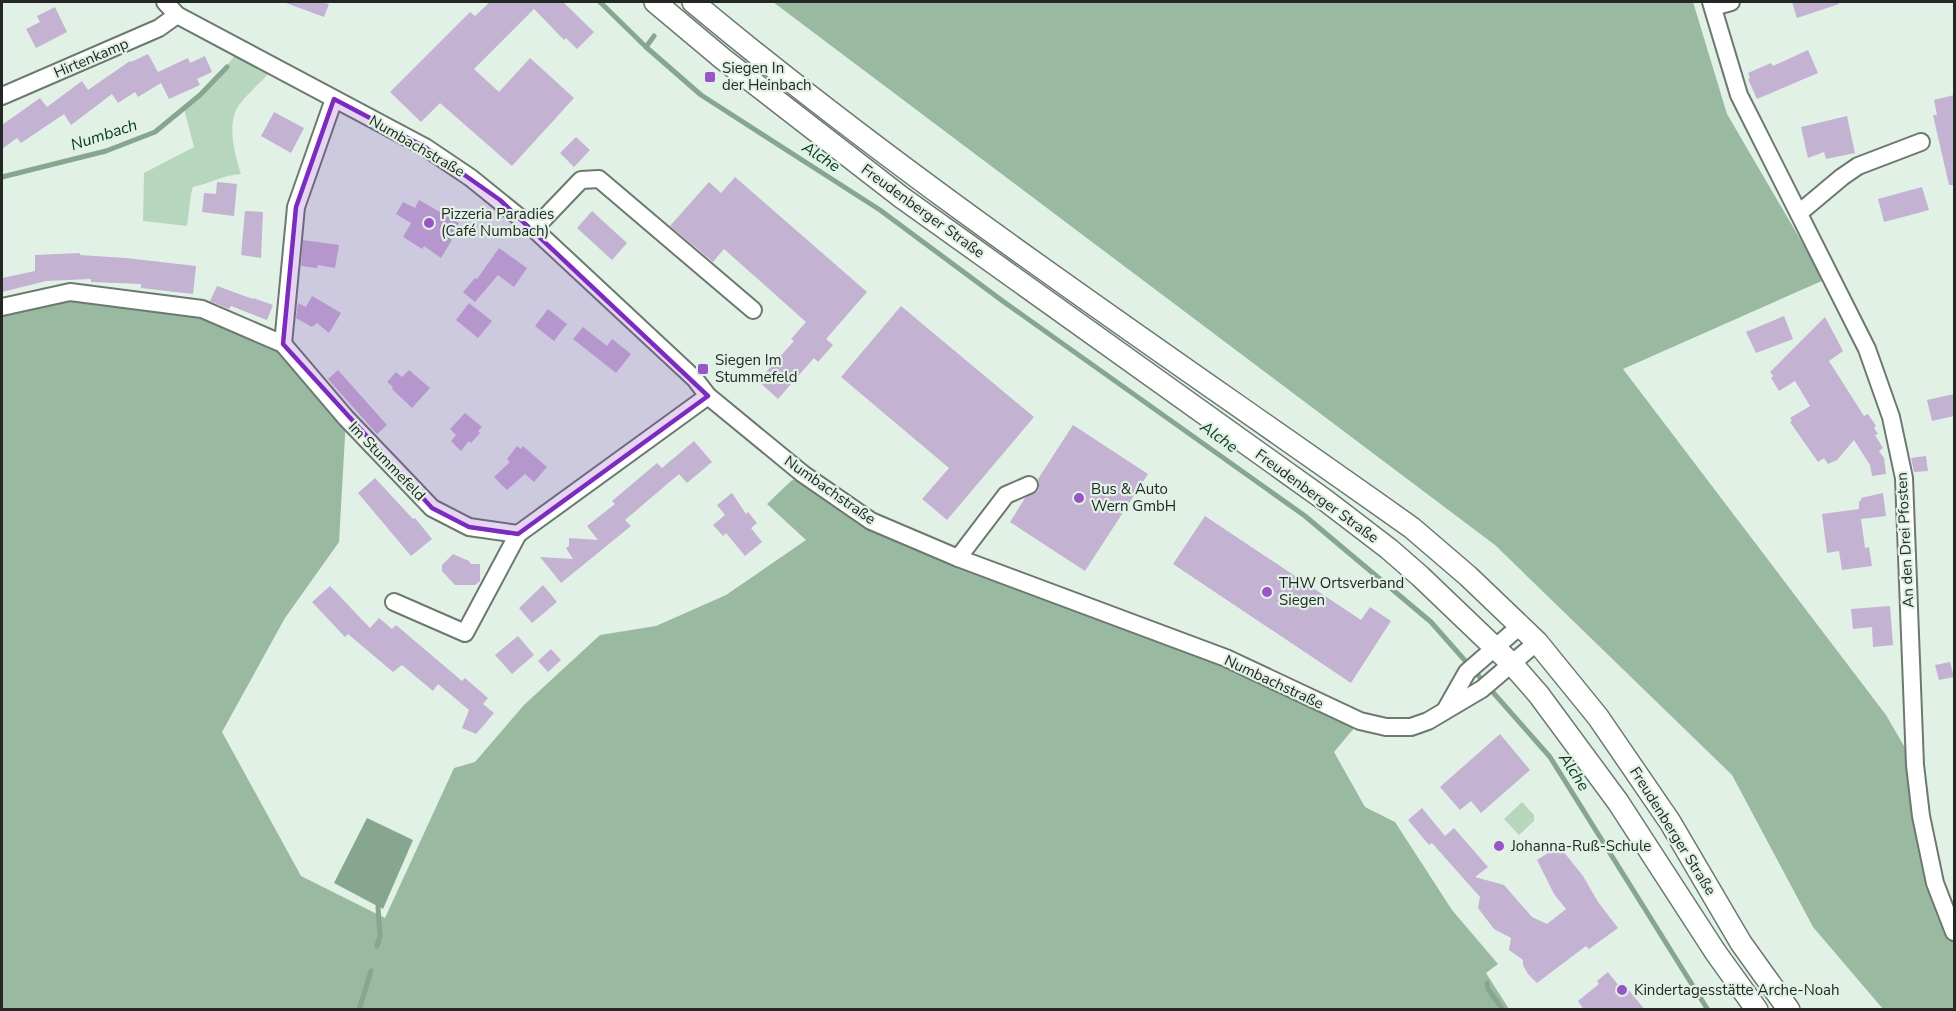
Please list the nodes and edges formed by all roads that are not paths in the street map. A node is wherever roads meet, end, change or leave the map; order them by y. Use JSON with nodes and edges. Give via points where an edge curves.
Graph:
{"nodes":[{"id":1,"x":165,"y":2,"type":"edge"},
{"id":2,"x":655,"y":2,"type":"edge"},
{"id":3,"x":693,"y":2,"type":"edge"},
{"id":4,"x":1731,"y":2,"type":"edge"},
{"id":5,"x":1712,"y":4,"type":"edge"},
{"id":6,"x":177,"y":15,"type":"junction"},
{"id":7,"x":2,"y":96,"type":"edge"},
{"id":8,"x":334,"y":99,"type":"junction"},
{"id":9,"x":1921,"y":142,"type":"dead end"},
{"id":10,"x":1799,"y":213,"type":"junction"},
{"id":11,"x":534,"y":229,"type":"junction"},
{"id":12,"x":2,"y":308,"type":"edge"},
{"id":13,"x":753,"y":310,"type":"dead end"},
{"id":14,"x":283,"y":344,"type":"junction"},
{"id":15,"x":708,"y":396,"type":"junction"},
{"id":16,"x":1022,"y":480,"type":"dead end"},
{"id":17,"x":518,"y":534,"type":"junction"},
{"id":18,"x":958,"y":558,"type":"junction"},
{"id":19,"x":394,"y":602,"type":"dead end"},
{"id":20,"x":1520,"y":626,"type":"junction"},
{"id":21,"x":1537,"y":642,"type":"junction"},
{"id":22,"x":1495,"y":648,"type":"junction"},
{"id":23,"x":1512,"y":664,"type":"junction"},
{"id":24,"x":1446,"y":710,"type":"junction"},
{"id":25,"x":1954,"y":932,"type":"edge"},
{"id":26,"x":1757,"y":1010,"type":"edge"},
{"id":27,"x":1789,"y":1010,"type":"edge"}],
"edges":[{"from":1,"to":6,"type":"street","name":"Numbachstraße"},
{"from":2,"to":22,"type":"main road","name":"Freudenberger Straße","via":[[901,196],[1380,542]]},
{"from":3,"to":20,"type":"main road","name":"Freudenberger Straße","via":[[914,175],[1412,528]]},
{"from":4,"to":5,"type":"street"},
{"from":5,"to":10,"type":"street","name":"An den Drei Pfosten","via":[[1739,95]]},
{"from":6,"to":7,"type":"street","name":"Hirtenkamp","via":[[159,28]]},
{"from":6,"to":8,"type":"street","name":"Numbachstraße"},
{"from":8,"to":11,"type":"street","name":"Numbachstraße","via":[[435,153]]},
{"from":8,"to":14,"type":"street","via":[[296,207]]},
{"from":9,"to":10,"type":"street","via":[[1858,166]]},
{"from":10,"to":25,"type":"street","name":"An den Drei Pfosten","via":[[1868,349],[1893,427],[1904,478],[1915,765],[1935,883]]},
{"from":11,"to":13,"type":"street","via":[[581,180],[599,178]]},
{"from":11,"to":15,"type":"street","name":"Numbachstraße"},
{"from":12,"to":14,"type":"street","name":"Im Stummefeld","via":[[70,292],[191,307]]},
{"from":14,"to":17,"type":"street","name":"Im Stummefeld","via":[[346,418],[432,508],[469,527]]},
{"from":15,"to":17,"type":"street"},
{"from":15,"to":18,"type":"street","name":"Numbachstraße","via":[[803,474],[871,521]]},
{"from":16,"to":18,"type":"street","via":[[1005,495]]},
{"from":17,"to":19,"type":"street","via":[[465,633]]},
{"from":18,"to":24,"type":"street","name":"Numbachstraße","via":[[1226,658],[1360,721],[1411,727]]},
{"from":20,"to":21,"type":"main road","name":"Freudenberger Straße"},
{"from":20,"to":22,"type":"street"},
{"from":21,"to":23,"type":"street","name":"Numbachstraße"},
{"from":21,"to":27,"type":"main road","name":"Freudenberger Straße","via":[[1634,768],[1741,943]]},
{"from":22,"to":23,"type":"main road","name":"Freudenberger Straße"},
{"from":22,"to":24,"type":"street","via":[[1467,672]]},
{"from":23,"to":24,"type":"street","name":"Numbachstraße","via":[[1482,689]]},
{"from":23,"to":26,"type":"main road","name":"Freudenberger Straße","via":[[1618,802]]}]}
